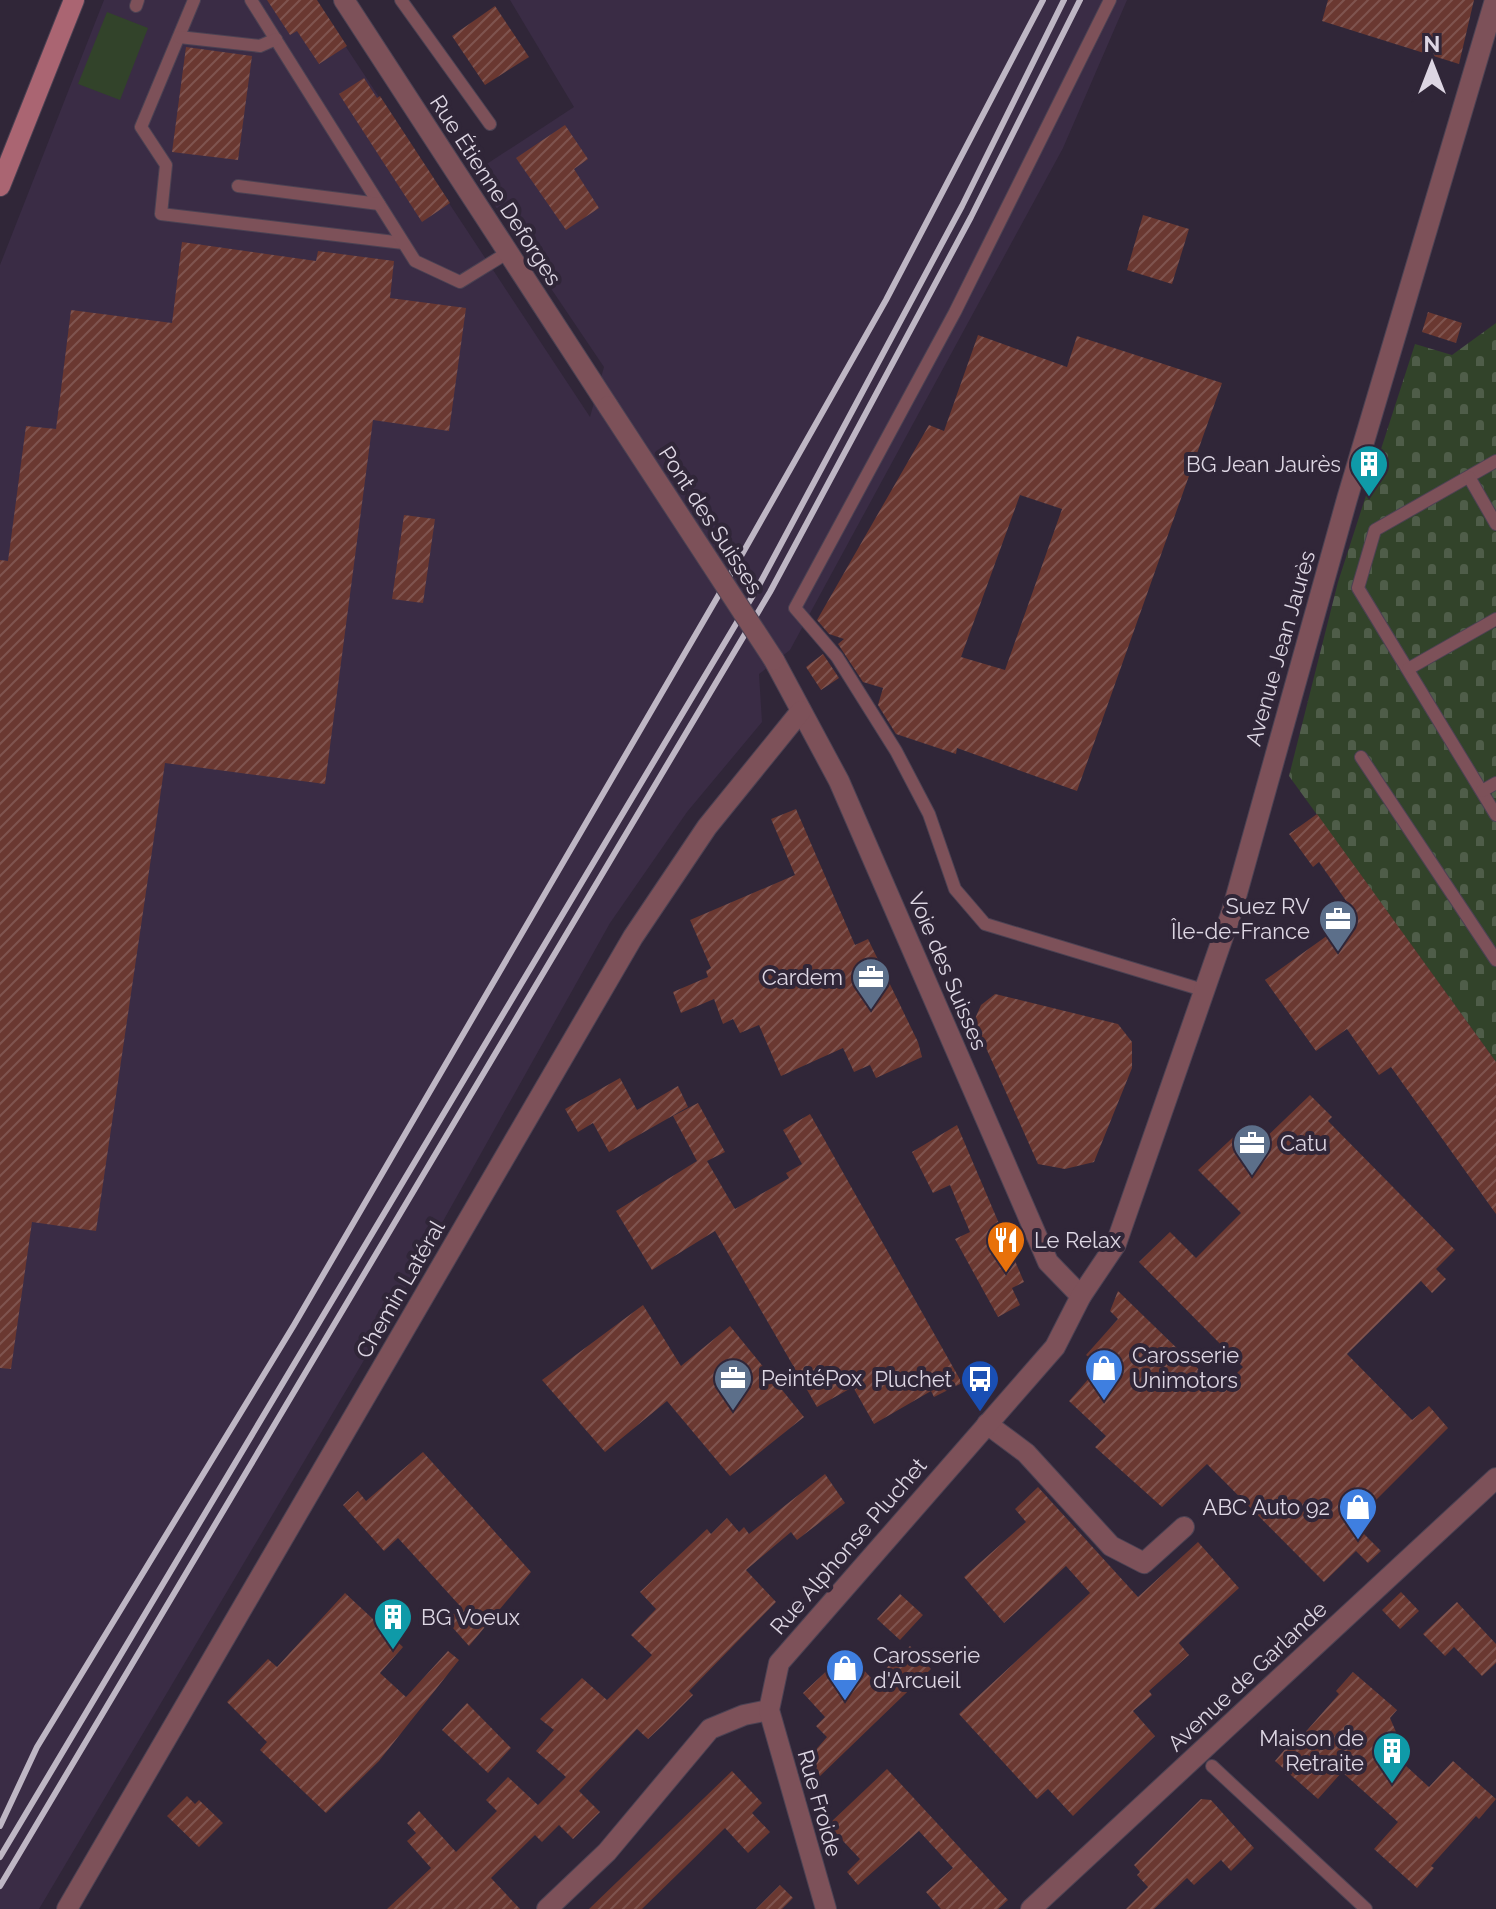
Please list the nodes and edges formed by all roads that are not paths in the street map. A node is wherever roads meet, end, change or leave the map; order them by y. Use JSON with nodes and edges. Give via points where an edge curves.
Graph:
{"nodes":[{"id":1,"x":74,"y":0,"type":"edge"},
{"id":2,"x":194,"y":0,"type":"edge"},
{"id":3,"x":251,"y":0,"type":"edge"},
{"id":4,"x":344,"y":0,"type":"edge"},
{"id":5,"x":401,"y":0,"type":"edge"},
{"id":6,"x":1110,"y":0,"type":"edge"},
{"id":7,"x":1495,"y":0,"type":"edge"},
{"id":8,"x":179,"y":37,"type":"junction"},
{"id":9,"x":276,"y":39,"type":"junction"},
{"id":10,"x":490,"y":124,"type":"dead end"},
{"id":11,"x":0,"y":186,"type":"edge"},
{"id":12,"x":238,"y":186,"type":"dead end"},
{"id":13,"x":379,"y":204,"type":"junction"},
{"id":14,"x":403,"y":243,"type":"junction"},
{"id":15,"x":507,"y":253,"type":"junction"},
{"id":16,"x":608,"y":406,"type":"joint"},
{"id":17,"x":1496,"y":461,"type":"edge"},
{"id":18,"x":1469,"y":477,"type":"junction"},
{"id":19,"x":1496,"y":524,"type":"edge"},
{"id":20,"x":1496,"y":619,"type":"edge"},
{"id":21,"x":774,"y":660,"type":"joint"},
{"id":22,"x":1408,"y":669,"type":"junction"},
{"id":23,"x":801,"y":711,"type":"junction"},
{"id":24,"x":1361,"y":757,"type":"dead end"},
{"id":25,"x":1496,"y":783,"type":"edge"},
{"id":26,"x":1482,"y":791,"type":"junction"},
{"id":27,"x":1496,"y":815,"type":"edge"},
{"id":28,"x":1496,"y":960,"type":"edge"},
{"id":29,"x":1203,"y":990,"type":"junction"},
{"id":30,"x":1081,"y":1296,"type":"junction"},
{"id":31,"x":987,"y":1424,"type":"junction"},
{"id":32,"x":1496,"y":1478,"type":"edge"},
{"id":33,"x":1184,"y":1527,"type":"dead end"},
{"id":34,"x":769,"y":1710,"type":"junction"},
{"id":35,"x":1212,"y":1766,"type":"dead end"},
{"id":36,"x":67,"y":1909,"type":"edge"},
{"id":37,"x":547,"y":1909,"type":"edge"},
{"id":38,"x":826,"y":1909,"type":"edge"},
{"id":39,"x":1031,"y":1909,"type":"edge"},
{"id":40,"x":1366,"y":1909,"type":"edge"}],
"edges":[{"from":1,"to":11,"type":"main road"},
{"from":2,"to":8,"type":"lane"},
{"from":3,"to":9,"type":"lane"},
{"from":4,"to":15,"type":"street","name":"Rue Étienne Deforges"},
{"from":5,"to":10,"type":"lane"},
{"from":6,"to":29,"type":"lane","via":[[955,312],[795,608],[837,657],[896,751],[929,814],[955,889],[985,924]]},
{"from":7,"to":29,"type":"street","name":"Avenue Jean Jaurès","via":[[1232,911]]},
{"from":8,"to":9,"type":"lane","via":[[260,46]]},
{"from":8,"to":14,"type":"lane","via":[[141,127],[166,165],[161,214]]},
{"from":9,"to":13,"type":"lane"},
{"from":12,"to":13,"type":"lane"},
{"from":13,"to":14,"type":"lane"},
{"from":14,"to":15,"type":"lane","via":[[415,261],[460,282]]},
{"from":15,"to":16,"type":"street","name":"Rue Étienne Deforges"},
{"from":16,"to":21,"type":"street","name":"Pont des Suisses","bridge":true},
{"from":17,"to":18,"type":"lane"},
{"from":18,"to":19,"type":"lane"},
{"from":18,"to":22,"type":"lane","via":[[1375,530],[1358,588]]},
{"from":20,"to":22,"type":"lane"},
{"from":21,"to":23,"type":"street","name":"Voie des Suisses"},
{"from":22,"to":26,"type":"lane"},
{"from":23,"to":30,"type":"street","name":"Voie des Suisses","via":[[839,781],[1048,1262]]},
{"from":23,"to":36,"type":"street","name":"Chemin Latéral","via":[[707,827],[633,937]]},
{"from":24,"to":28,"type":"lane"},
{"from":25,"to":26,"type":"lane"},
{"from":26,"to":27,"type":"lane"},
{"from":29,"to":30,"type":"street","name":"Avenue Jean Jaurès","via":[[1116,1244]]},
{"from":30,"to":31,"type":"street","name":"Rue Alphonse Pluchet","via":[[1055,1347]]},
{"from":31,"to":33,"type":"street","via":[[1026,1453],[1111,1546],[1144,1563]]},
{"from":31,"to":34,"type":"street","name":"Rue Alphonse Pluchet","via":[[779,1663]]},
{"from":32,"to":39,"type":"street","name":"Avenue de Garlande"},
{"from":34,"to":37,"type":"street","via":[[710,1729],[607,1852]]},
{"from":34,"to":38,"type":"street","name":"Rue Froide"},
{"from":35,"to":40,"type":"lane"}]}
